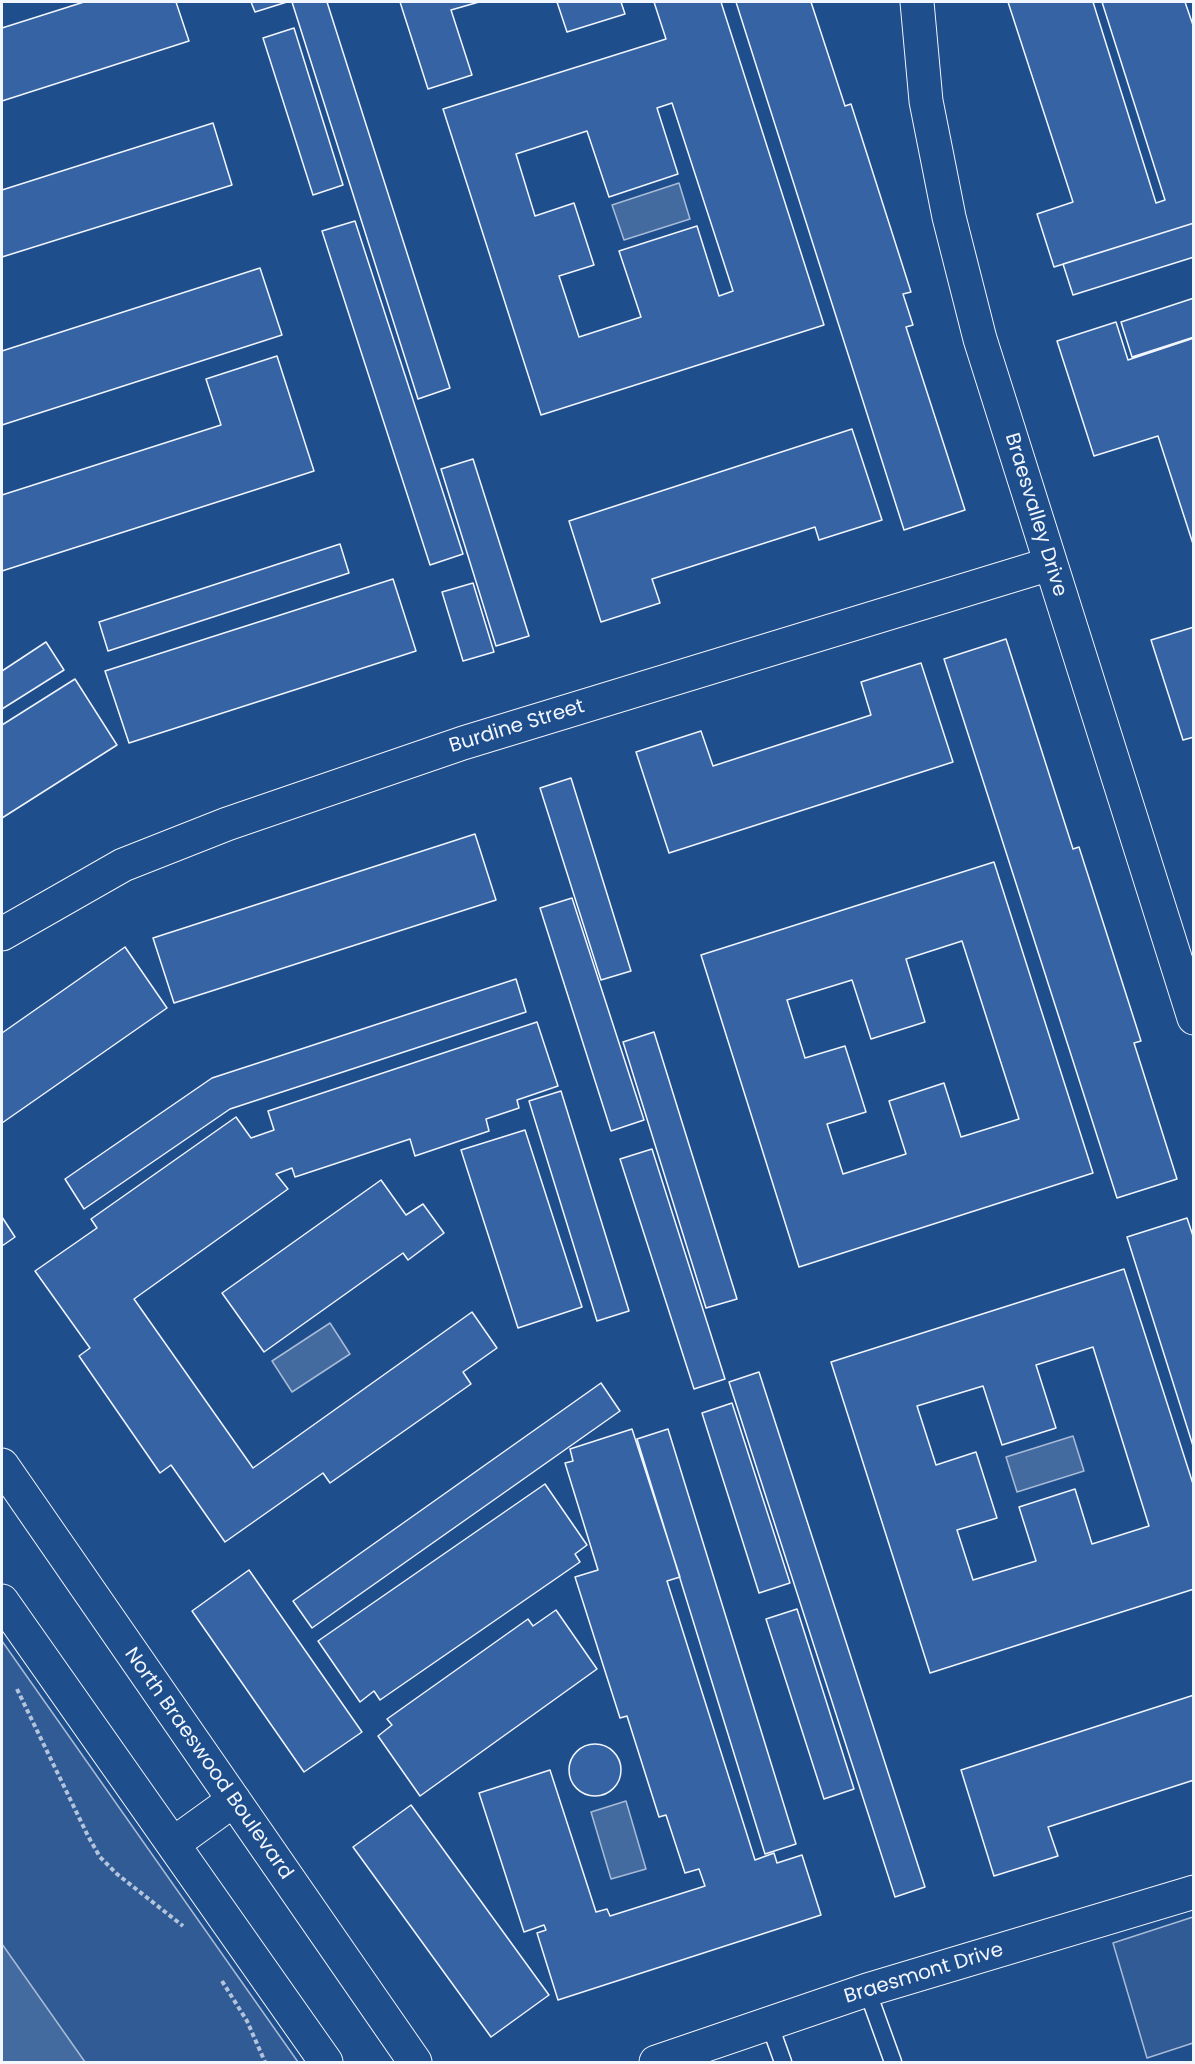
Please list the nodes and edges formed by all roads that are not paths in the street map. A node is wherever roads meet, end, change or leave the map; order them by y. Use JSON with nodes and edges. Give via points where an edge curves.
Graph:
{"nodes":[{"id":1,"x":917,"y":2,"type":"edge"},
{"id":2,"x":1050,"y":564,"type":"junction"},
{"id":3,"x":2,"y":934,"type":"edge"},
{"id":4,"x":1194,"y":1018,"type":"edge"},
{"id":5,"x":2,"y":1465,"type":"edge"},
{"id":6,"x":2,"y":1601,"type":"edge"},
{"id":7,"x":234,"y":1800,"type":"junction"},
{"id":8,"x":173,"y":1844,"type":"junction"},
{"id":9,"x":1194,"y":1892,"type":"edge"},
{"id":10,"x":867,"y":1990,"type":"junction"},
{"id":11,"x":769,"y":2023,"type":"junction"},
{"id":12,"x":326,"y":2062,"type":"edge"},
{"id":13,"x":415,"y":2062,"type":"edge"},
{"id":14,"x":661,"y":2062,"type":"edge"},
{"id":15,"x":783,"y":2062,"type":"edge"},
{"id":16,"x":893,"y":2062,"type":"edge"}],
"edges":[{"from":1,"to":2,"type":"street","name":"Braesvalley Drive","via":[[926,101],[949,217],[980,339]]},
{"from":2,"to":3,"type":"street","name":"Burdine Street","via":[[463,743],[227,824],[123,865]]},
{"from":2,"to":4,"type":"street","name":"Braesvalley Drive"},
{"from":5,"to":7,"type":"street","name":"North Braeswood Boulevard"},
{"from":6,"to":8,"type":"street"},
{"from":7,"to":8,"type":"street"},
{"from":7,"to":13,"type":"street","name":"North Braeswood Boulevard"},
{"from":8,"to":12,"type":"street"},
{"from":9,"to":10,"type":"street","name":"Braesmont Drive"},
{"from":10,"to":11,"type":"street","name":"Braesmont Drive"},
{"from":10,"to":16,"type":"lane"},
{"from":11,"to":14,"type":"street","name":"Braesmont Drive"},
{"from":11,"to":15,"type":"lane"}]}
